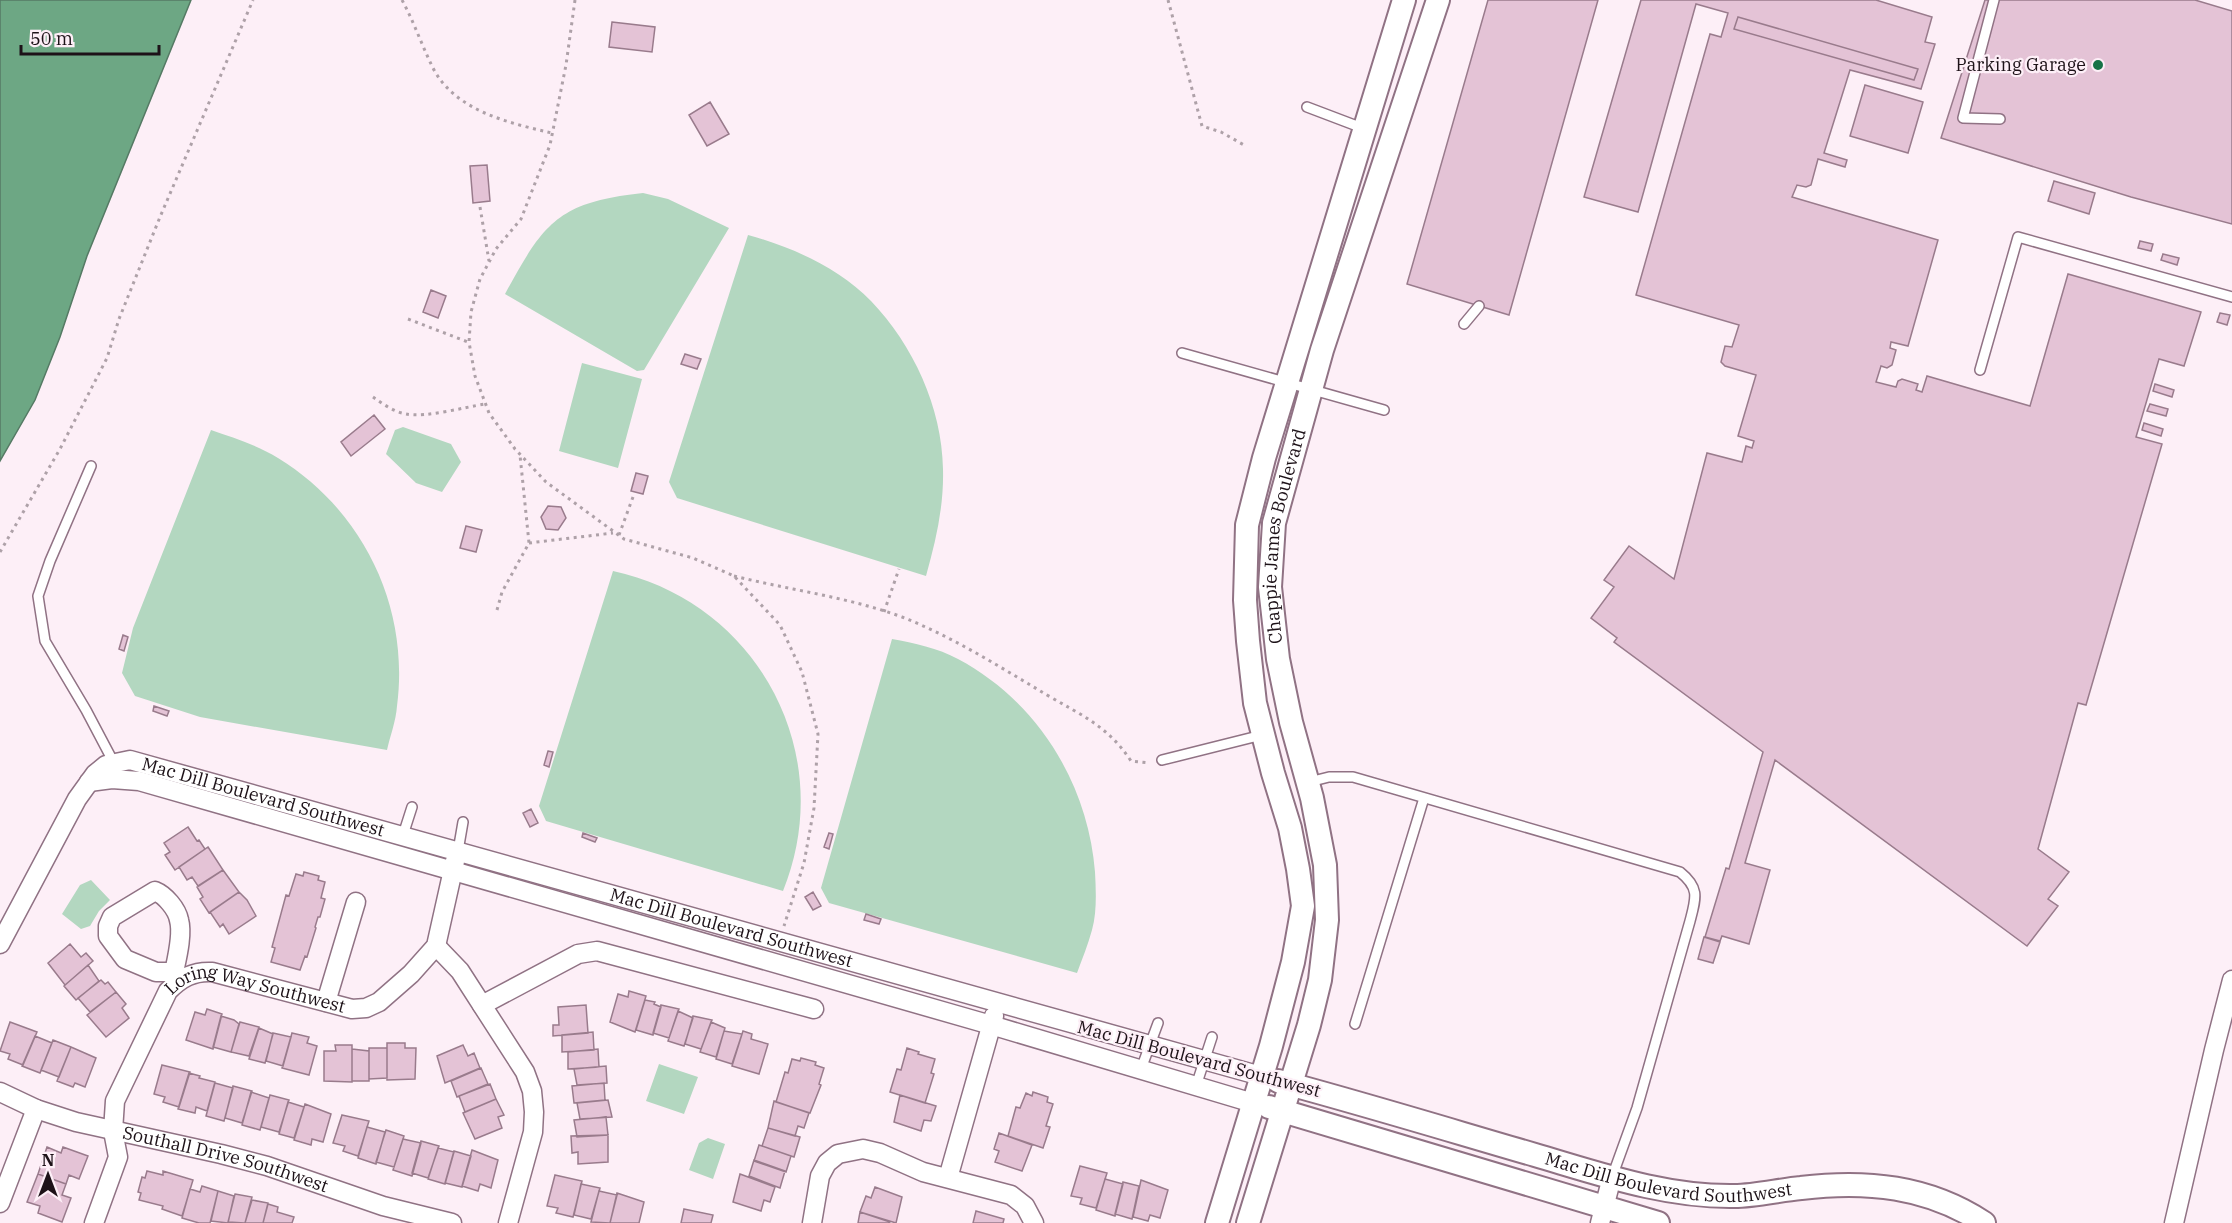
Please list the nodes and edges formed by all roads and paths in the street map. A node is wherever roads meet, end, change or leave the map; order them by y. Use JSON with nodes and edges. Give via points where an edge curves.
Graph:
{"nodes":[{"id":1,"x":252,"y":0,"type":"edge"},
{"id":2,"x":402,"y":0,"type":"edge"},
{"id":3,"x":575,"y":0,"type":"edge"},
{"id":4,"x":1168,"y":0,"type":"edge"},
{"id":5,"x":1404,"y":0,"type":"edge"},
{"id":6,"x":1438,"y":0,"type":"edge"},
{"id":7,"x":1994,"y":0,"type":"edge"},
{"id":8,"x":1307,"y":107,"type":"dead end"},
{"id":9,"x":2000,"y":119,"type":"dead end"},
{"id":10,"x":1365,"y":129,"type":"junction"},
{"id":11,"x":552,"y":133,"type":"junction"},
{"id":12,"x":1244,"y":145,"type":"dead end"},
{"id":13,"x":480,"y":207,"type":"dead end"},
{"id":14,"x":489,"y":262,"type":"junction"},
{"id":15,"x":2232,"y":297,"type":"edge"},
{"id":16,"x":1479,"y":306,"type":"dead end"},
{"id":17,"x":408,"y":319,"type":"dead end"},
{"id":18,"x":1464,"y":324,"type":"dead end"},
{"id":19,"x":469,"y":342,"type":"junction"},
{"id":20,"x":1182,"y":353,"type":"dead end"},
{"id":21,"x":1980,"y":370,"type":"dead end"},
{"id":22,"x":1288,"y":382,"type":"junction"},
{"id":23,"x":1311,"y":389,"type":"junction"},
{"id":24,"x":373,"y":397,"type":"dead end"},
{"id":25,"x":485,"y":404,"type":"junction"},
{"id":26,"x":1384,"y":410,"type":"dead end"},
{"id":27,"x":520,"y":455,"type":"junction"},
{"id":28,"x":91,"y":466,"type":"dead end"},
{"id":29,"x":633,"y":497,"type":"dead end"},
{"id":30,"x":617,"y":534,"type":"junction"},
{"id":31,"x":529,"y":543,"type":"junction"},
{"id":32,"x":0,"y":552,"type":"edge"},
{"id":33,"x":899,"y":568,"type":"dead end"},
{"id":34,"x":734,"y":576,"type":"junction"},
{"id":35,"x":497,"y":610,"type":"dead end"},
{"id":36,"x":884,"y":612,"type":"junction"},
{"id":37,"x":1263,"y":734,"type":"junction"},
{"id":38,"x":1162,"y":760,"type":"joint"},
{"id":39,"x":114,"y":763,"type":"junction"},
{"id":40,"x":89,"y":782,"type":"junction"},
{"id":41,"x":1308,"y":782,"type":"junction"},
{"id":42,"x":1424,"y":798,"type":"junction"},
{"id":43,"x":412,"y":807,"type":"dead end"},
{"id":44,"x":463,"y":822,"type":"dead end"},
{"id":45,"x":403,"y":835,"type":"junction"},
{"id":46,"x":458,"y":851,"type":"junction"},
{"id":47,"x":453,"y":871,"type":"junction"},
{"id":48,"x":356,"y":902,"type":"dead end"},
{"id":49,"x":779,"y":942,"type":"junction"},
{"id":50,"x":0,"y":944,"type":"edge"},
{"id":51,"x":436,"y":946,"type":"junction"},
{"id":52,"x":176,"y":976,"type":"junction"},
{"id":53,"x":2232,"y":980,"type":"edge"},
{"id":54,"x":326,"y":1002,"type":"junction"},
{"id":55,"x":999,"y":1003,"type":"junction"},
{"id":56,"x":483,"y":1005,"type":"junction"},
{"id":57,"x":814,"y":1009,"type":"dead end"},
{"id":58,"x":1158,"y":1023,"type":"dead end"},
{"id":59,"x":1355,"y":1024,"type":"dead end"},
{"id":60,"x":991,"y":1025,"type":"junction"},
{"id":61,"x":1212,"y":1038,"type":"dead end"},
{"id":62,"x":1149,"y":1046,"type":"junction"},
{"id":63,"x":1205,"y":1062,"type":"junction"},
{"id":64,"x":1141,"y":1069,"type":"junction"},
{"id":65,"x":1261,"y":1076,"type":"junction"},
{"id":66,"x":1291,"y":1084,"type":"junction"},
{"id":67,"x":1196,"y":1086,"type":"junction"},
{"id":68,"x":0,"y":1092,"type":"edge"},
{"id":69,"x":1253,"y":1103,"type":"junction"},
{"id":70,"x":36,"y":1109,"type":"junction"},
{"id":71,"x":1283,"y":1112,"type":"junction"},
{"id":72,"x":113,"y":1131,"type":"junction"},
{"id":73,"x":1612,"y":1177,"type":"junction"},
{"id":74,"x":948,"y":1178,"type":"junction"},
{"id":75,"x":0,"y":1203,"type":"edge"},
{"id":76,"x":1602,"y":1215,"type":"edge"},
{"id":77,"x":94,"y":1223,"type":"edge"},
{"id":78,"x":452,"y":1223,"type":"edge"},
{"id":79,"x":508,"y":1223,"type":"edge"},
{"id":80,"x":812,"y":1223,"type":"edge"},
{"id":81,"x":1034,"y":1223,"type":"edge"},
{"id":82,"x":1217,"y":1223,"type":"edge"},
{"id":83,"x":1248,"y":1223,"type":"edge"},
{"id":84,"x":1658,"y":1223,"type":"edge"},
{"id":85,"x":1984,"y":1223,"type":"edge"},
{"id":86,"x":2174,"y":1223,"type":"edge"}],
"edges":[{"from":1,"to":32,"type":"path","via":[[160,217],[107,358]]},
{"from":2,"to":11,"type":"path","via":[[434,70],[450,93],[490,116]]},
{"from":3,"to":11,"type":"path"},
{"from":4,"to":12,"type":"path","via":[[1202,126]]},
{"from":5,"to":10,"type":"street","name":"Chappie James Boulevard"},
{"from":6,"to":23,"type":"street","name":"Chappie James Boulevard"},
{"from":7,"to":9,"type":"lane","via":[[1963,118]]},
{"from":8,"to":10,"type":"lane"},
{"from":10,"to":22,"type":"street","name":"Chappie James Boulevard"},
{"from":11,"to":14,"type":"path","via":[[521,219]]},
{"from":13,"to":14,"type":"path"},
{"from":14,"to":19,"type":"path","via":[[471,312]]},
{"from":15,"to":21,"type":"lane","via":[[2018,237]]},
{"from":16,"to":18,"type":"lane"},
{"from":17,"to":19,"type":"path"},
{"from":19,"to":25,"type":"path"},
{"from":20,"to":22,"type":"lane"},
{"from":22,"to":23,"type":"lane"},
{"from":22,"to":37,"type":"street","name":"Chappie James Boulevard","via":[[1247,525],[1248,641]]},
{"from":23,"to":26,"type":"lane"},
{"from":23,"to":41,"type":"street","name":"Chappie James Boulevard","via":[[1274,523],[1270,586],[1278,659]]},
{"from":24,"to":25,"type":"path","via":[[406,415]]},
{"from":25,"to":27,"type":"path"},
{"from":27,"to":30,"type":"path","via":[[546,482]]},
{"from":27,"to":31,"type":"path"},
{"from":28,"to":39,"type":"lane","via":[[38,596],[45,641]]},
{"from":29,"to":30,"type":"path"},
{"from":30,"to":31,"type":"path"},
{"from":30,"to":34,"type":"path","via":[[693,558]]},
{"from":31,"to":35,"type":"path","via":[[502,592]]},
{"from":33,"to":36,"type":"path"},
{"from":34,"to":36,"type":"path"},
{"from":34,"to":49,"type":"path","via":[[780,625],[802,672],[818,734],[814,808],[804,863]]},
{"from":36,"to":38,"type":"path","via":[[949,639],[1094,721],[1121,745],[1131,761]]},
{"from":37,"to":38,"type":"lane"},
{"from":37,"to":65,"type":"street","name":"Chappie James Boulevard","via":[[1290,828],[1303,906],[1290,972]]},
{"from":39,"to":40,"type":"street","via":[[102,768]]},
{"from":39,"to":45,"type":"street","name":"Mac Dill Boulevard Southwest","via":[[138,761]]},
{"from":40,"to":47,"type":"street","name":"Mac Dill Boulevard Southwest","via":[[139,781]]},
{"from":40,"to":50,"type":"street","via":[[60,827]]},
{"from":41,"to":42,"type":"lane","via":[[1353,777]]},
{"from":41,"to":66,"type":"street","name":"Chappie James Boulevard","via":[[1325,866],[1327,920],[1320,980]]},
{"from":42,"to":59,"type":"lane"},
{"from":42,"to":73,"type":"lane","via":[[1680,872],[1690,880],[1696,895],[1690,921],[1637,1108]]},
{"from":43,"to":45,"type":"lane"},
{"from":44,"to":46,"type":"lane"},
{"from":45,"to":46,"type":"street","name":"Mac Dill Boulevard Southwest"},
{"from":46,"to":47,"type":"street","name":"Loring Way Southwest"},
{"from":46,"to":49,"type":"street","name":"Mac Dill Boulevard Southwest"},
{"from":47,"to":51,"type":"street","name":"Loring Way Southwest"},
{"from":47,"to":60,"type":"street","name":"Mac Dill Boulevard Southwest"},
{"from":48,"to":54,"type":"street"},
{"from":49,"to":55,"type":"street","name":"Mac Dill Boulevard Southwest"},
{"from":51,"to":54,"type":"street","name":"Loring Way Southwest","via":[[411,974],[373,1006],[352,1009]]},
{"from":51,"to":56,"type":"street","via":[[455,964]]},
{"from":52,"to":52,"type":"street","via":[[179,919],[163,894],[155,891],[112,917],[108,936],[125,959]]},
{"from":52,"to":54,"type":"street","name":"Loring Way Southwest","via":[[212,972]]},
{"from":52,"to":72,"type":"street","name":"Loring Way Southwest","via":[[115,1101]]},
{"from":53,"to":86,"type":"street"},
{"from":55,"to":60,"type":"street"},
{"from":55,"to":62,"type":"street","name":"Mac Dill Boulevard Southwest"},
{"from":56,"to":57,"type":"street","via":[[578,954],[597,951]]},
{"from":56,"to":79,"type":"street","via":[[525,1072],[533,1098],[533,1132]]},
{"from":58,"to":62,"type":"lane"},
{"from":60,"to":64,"type":"street","name":"Mac Dill Boulevard Southwest"},
{"from":60,"to":74,"type":"street"},
{"from":61,"to":63,"type":"lane"},
{"from":62,"to":63,"type":"street","name":"Mac Dill Boulevard Southwest"},
{"from":62,"to":64,"type":"lane"},
{"from":63,"to":65,"type":"street","name":"Mac Dill Boulevard Southwest"},
{"from":63,"to":67,"type":"lane"},
{"from":64,"to":67,"type":"street","name":"Mac Dill Boulevard Southwest"},
{"from":65,"to":66,"type":"street","name":"Mac Dill Boulevard Southwest"},
{"from":65,"to":69,"type":"street","name":"Chappie James Boulevard"},
{"from":66,"to":71,"type":"street","name":"Chappie James Boulevard"},
{"from":66,"to":73,"type":"street","name":"Mac Dill Boulevard Southwest"},
{"from":67,"to":69,"type":"street","name":"Mac Dill Boulevard Southwest"},
{"from":68,"to":70,"type":"street","name":"Southall Drive Southwest"},
{"from":69,"to":71,"type":"street","name":"Mac Dill Boulevard Southwest"},
{"from":69,"to":82,"type":"street","name":"Chappie James Boulevard"},
{"from":70,"to":72,"type":"street","name":"Southall Drive Southwest"},
{"from":70,"to":75,"type":"street"},
{"from":71,"to":76,"type":"street","name":"Mac Dill Boulevard Southwest"},
{"from":71,"to":83,"type":"street","name":"Chappie James Boulevard"},
{"from":72,"to":77,"type":"street","name":"Loring Way Southwest","via":[[118,1157]]},
{"from":72,"to":78,"type":"street","name":"Southall Drive Southwest","via":[[258,1164],[383,1206]]},
{"from":73,"to":76,"type":"street"},
{"from":73,"to":85,"type":"street","name":"Mac Dill Boulevard Southwest","via":[[1702,1196],[1872,1184],[1926,1195],[1963,1209]]},
{"from":74,"to":80,"type":"street","via":[[923,1172],[872,1150],[838,1154],[820,1176]]},
{"from":74,"to":81,"type":"street","via":[[1011,1195],[1025,1206]]},
{"from":76,"to":84,"type":"street","name":"Mac Dill Boulevard Southwest"}]}
